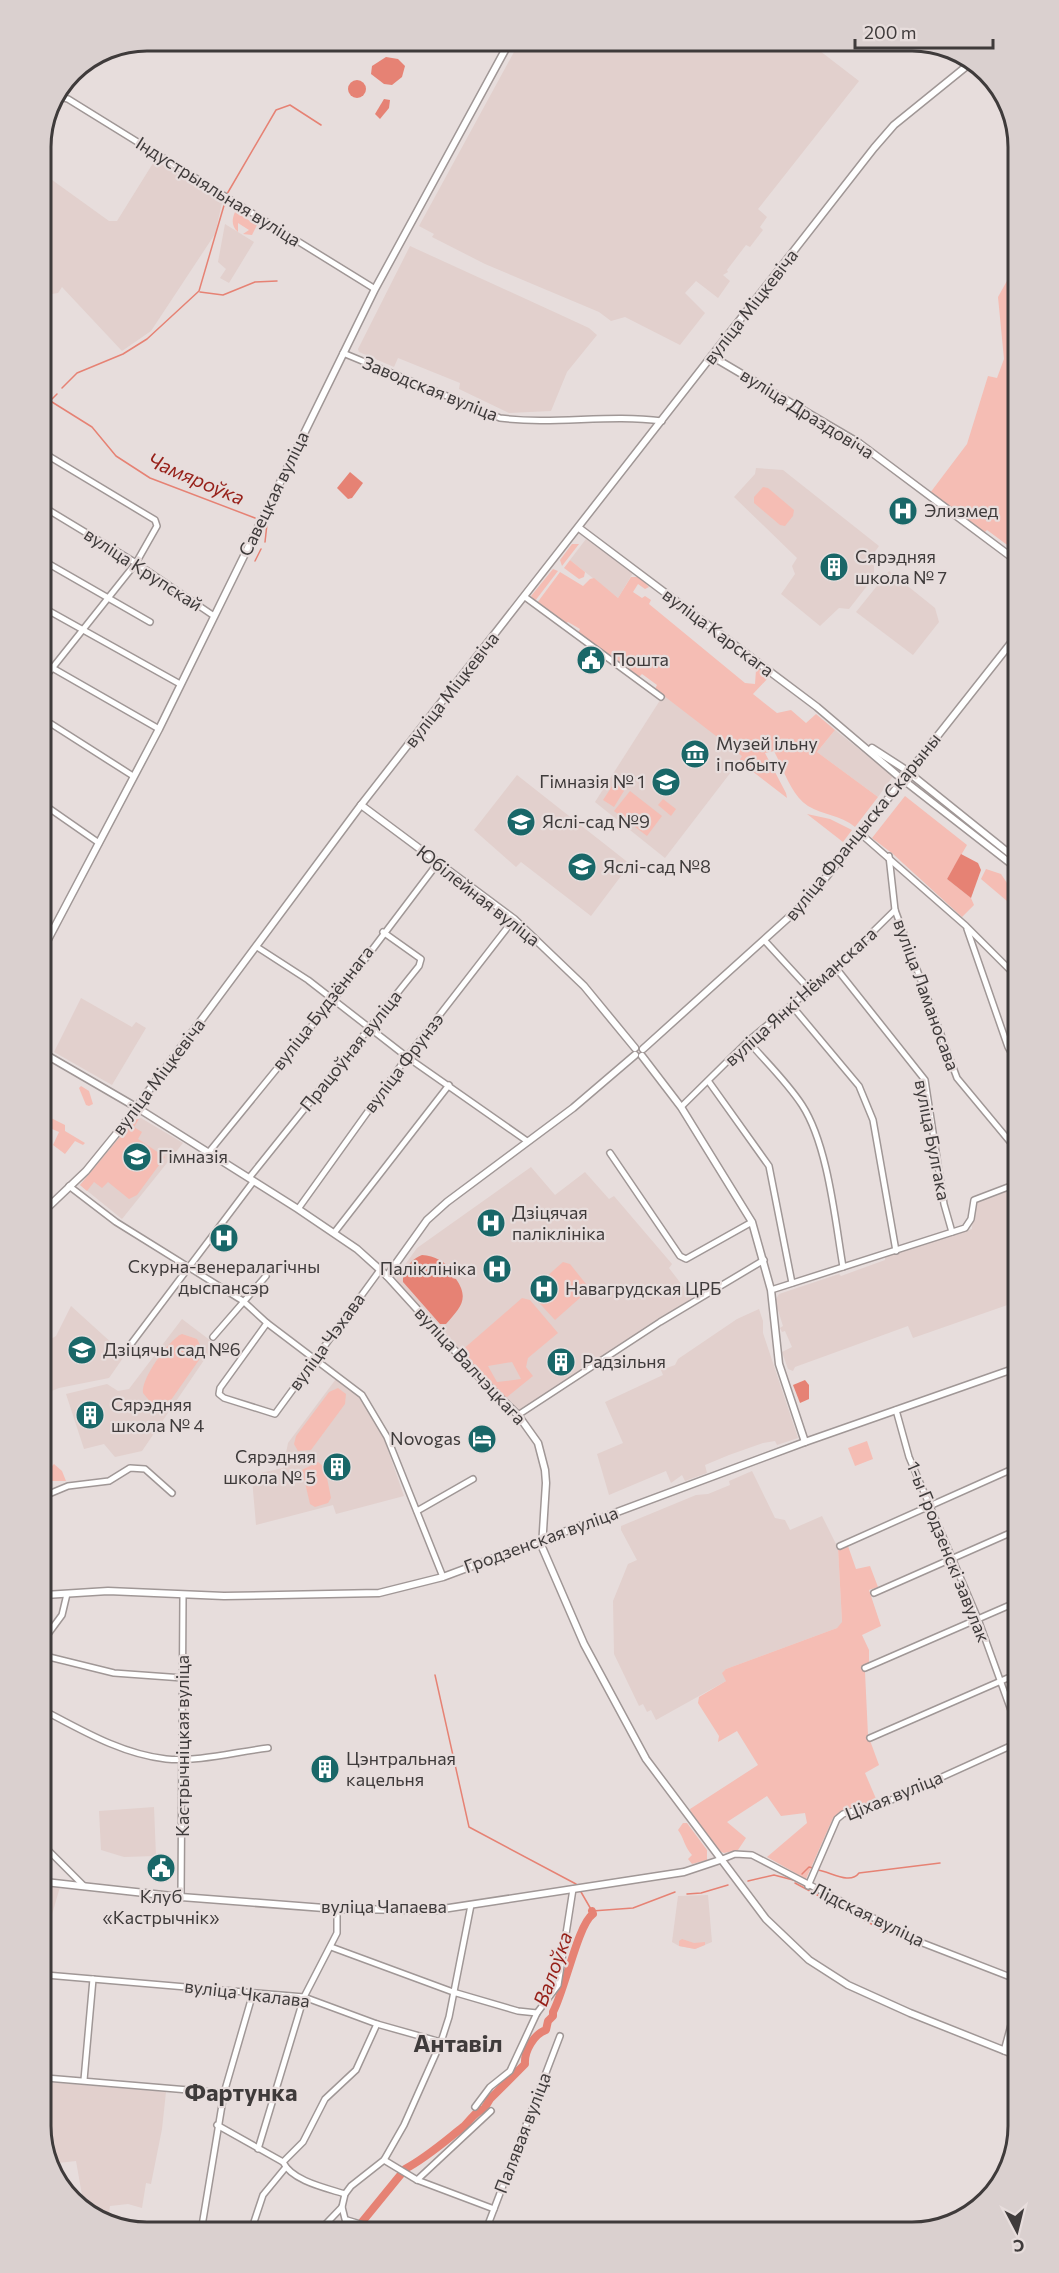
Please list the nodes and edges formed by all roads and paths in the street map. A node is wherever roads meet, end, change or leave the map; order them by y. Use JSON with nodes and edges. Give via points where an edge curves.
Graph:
{"nodes":[{"id":1,"x":505,"y":51,"type":"edge"},
{"id":2,"x":965,"y":67,"type":"edge"},
{"id":3,"x":64,"y":99,"type":"edge"},
{"id":4,"x":375,"y":289,"type":"junction"},
{"id":5,"x":343,"y":353,"type":"junction"},
{"id":6,"x":713,"y":357,"type":"junction"},
{"id":7,"x":662,"y":421,"type":"junction"},
{"id":8,"x":51,"y":457,"type":"edge"},
{"id":9,"x":51,"y":511,"type":"edge"},
{"id":10,"x":579,"y":528,"type":"junction"},
{"id":11,"x":1008,"y":555,"type":"edge"},
{"id":12,"x":136,"y":563,"type":"junction"},
{"id":13,"x":51,"y":565,"type":"edge"},
{"id":14,"x":109,"y":597,"type":"junction"},
{"id":15,"x":525,"y":597,"type":"junction"},
{"id":16,"x":51,"y":612,"type":"edge"},
{"id":17,"x":214,"y":616,"type":"junction"},
{"id":18,"x":150,"y":622,"type":"dead end"},
{"id":19,"x":83,"y":631,"type":"junction"},
{"id":20,"x":1008,"y":647,"type":"edge"},
{"id":21,"x":52,"y":668,"type":"joint"},
{"id":22,"x":180,"y":684,"type":"junction"},
{"id":23,"x":661,"y":697,"type":"dead end"},
{"id":24,"x":51,"y":724,"type":"edge"},
{"id":25,"x":159,"y":729,"type":"junction"},
{"id":26,"x":856,"y":738,"type":"junction"},
{"id":27,"x":909,"y":773,"type":"junction"},
{"id":28,"x":133,"y":776,"type":"junction"},
{"id":29,"x":904,"y":780,"type":"junction"},
{"id":30,"x":361,"y":806,"type":"junction"},
{"id":31,"x":51,"y":810,"type":"edge"},
{"id":32,"x":862,"y":835,"type":"junction"},
{"id":33,"x":99,"y":843,"type":"junction"},
{"id":34,"x":1008,"y":852,"type":"edge"},
{"id":35,"x":889,"y":856,"type":"junction"},
{"id":36,"x":1008,"y":862,"type":"edge"},
{"id":37,"x":437,"y":864,"type":"junction"},
{"id":38,"x":895,"y":910,"type":"junction"},
{"id":39,"x":514,"y":920,"type":"junction"},
{"id":40,"x":966,"y":926,"type":"junction"},
{"id":41,"x":383,"y":932,"type":"junction"},
{"id":42,"x":51,"y":934,"type":"edge"},
{"id":43,"x":765,"y":941,"type":"junction"},
{"id":44,"x":257,"y":947,"type":"junction"},
{"id":45,"x":836,"y":968,"type":"junction"},
{"id":46,"x":1008,"y":968,"type":"edge"},
{"id":47,"x":810,"y":990,"type":"junction"},
{"id":48,"x":331,"y":999,"type":"junction"},
{"id":49,"x":792,"y":1006,"type":"junction"},
{"id":50,"x":370,"y":1029,"type":"junction"},
{"id":51,"x":748,"y":1041,"type":"junction"},
{"id":52,"x":1008,"y":1047,"type":"edge"},
{"id":53,"x":639,"y":1052,"type":"junction"},
{"id":54,"x":407,"y":1057,"type":"junction"},
{"id":55,"x":51,"y":1058,"type":"edge"},
{"id":56,"x":710,"y":1082,"type":"junction"},
{"id":57,"x":449,"y":1085,"type":"junction"},
{"id":58,"x":136,"y":1107,"type":"junction"},
{"id":59,"x":681,"y":1107,"type":"junction"},
{"id":60,"x":1008,"y":1139,"type":"edge"},
{"id":61,"x":527,"y":1141,"type":"junction"},
{"id":62,"x":209,"y":1152,"type":"junction"},
{"id":63,"x":610,"y":1153,"type":"dead end"},
{"id":64,"x":251,"y":1180,"type":"junction"},
{"id":65,"x":69,"y":1186,"type":"junction"},
{"id":66,"x":1008,"y":1187,"type":"edge"},
{"id":67,"x":51,"y":1204,"type":"edge"},
{"id":68,"x":298,"y":1209,"type":"junction"},
{"id":69,"x":752,"y":1222,"type":"junction"},
{"id":70,"x":952,"y":1232,"type":"junction"},
{"id":71,"x":334,"y":1233,"type":"junction"},
{"id":72,"x":896,"y":1251,"type":"junction"},
{"id":73,"x":764,"y":1260,"type":"junction"},
{"id":74,"x":843,"y":1267,"type":"junction"},
{"id":75,"x":189,"y":1269,"type":"junction"},
{"id":76,"x":380,"y":1270,"type":"junction"},
{"id":77,"x":266,"y":1276,"type":"dead end"},
{"id":78,"x":387,"y":1276,"type":"junction"},
{"id":79,"x":792,"y":1283,"type":"junction"},
{"id":80,"x":771,"y":1290,"type":"junction"},
{"id":81,"x":243,"y":1301,"type":"junction"},
{"id":82,"x":267,"y":1323,"type":"junction"},
{"id":83,"x":213,"y":1337,"type":"dead end"},
{"id":84,"x":131,"y":1344,"type":"dead end"},
{"id":85,"x":314,"y":1359,"type":"junction"},
{"id":86,"x":1008,"y":1373,"type":"edge"},
{"id":87,"x":896,"y":1410,"type":"junction"},
{"id":88,"x":518,"y":1415,"type":"junction"},
{"id":89,"x":805,"y":1442,"type":"junction"},
{"id":90,"x":1008,"y":1471,"type":"edge"},
{"id":91,"x":473,"y":1479,"type":"dead end"},
{"id":92,"x":51,"y":1493,"type":"edge"},
{"id":93,"x":172,"y":1493,"type":"dead end"},
{"id":94,"x":930,"y":1504,"type":"junction"},
{"id":95,"x":417,"y":1512,"type":"junction"},
{"id":96,"x":1008,"y":1534,"type":"edge"},
{"id":97,"x":541,"y":1541,"type":"junction"},
{"id":98,"x":840,"y":1546,"type":"dead end"},
{"id":99,"x":951,"y":1557,"type":"junction"},
{"id":100,"x":443,"y":1577,"type":"junction"},
{"id":101,"x":874,"y":1593,"type":"dead end"},
{"id":102,"x":67,"y":1594,"type":"junction"},
{"id":103,"x":51,"y":1595,"type":"edge"},
{"id":104,"x":183,"y":1596,"type":"junction"},
{"id":105,"x":1008,"y":1606,"type":"edge"},
{"id":106,"x":978,"y":1619,"type":"junction"},
{"id":107,"x":51,"y":1630,"type":"edge"},
{"id":108,"x":51,"y":1657,"type":"edge"},
{"id":109,"x":865,"y":1668,"type":"dead end"},
{"id":110,"x":183,"y":1678,"type":"junction"},
{"id":111,"x":1008,"y":1678,"type":"edge"},
{"id":112,"x":999,"y":1682,"type":"junction"},
{"id":113,"x":1008,"y":1704,"type":"edge"},
{"id":114,"x":51,"y":1714,"type":"edge"},
{"id":115,"x":870,"y":1738,"type":"dead end"},
{"id":116,"x":1008,"y":1747,"type":"edge"},
{"id":117,"x":268,"y":1748,"type":"dead end"},
{"id":118,"x":183,"y":1759,"type":"junction"},
{"id":119,"x":51,"y":1853,"type":"edge"},
{"id":120,"x":720,"y":1860,"type":"junction"},
{"id":121,"x":51,"y":1883,"type":"edge"},
{"id":122,"x":85,"y":1886,"type":"junction"},
{"id":123,"x":808,"y":1886,"type":"junction"},
{"id":124,"x":573,"y":1888,"type":"junction"},
{"id":125,"x":181,"y":1897,"type":"junction"},
{"id":126,"x":471,"y":1905,"type":"junction"},
{"id":127,"x":337,"y":1909,"type":"junction"},
{"id":128,"x":331,"y":1947,"type":"junction"},
{"id":129,"x":51,"y":1975,"type":"edge"},
{"id":130,"x":1008,"y":1976,"type":"edge"},
{"id":131,"x":93,"y":1979,"type":"junction"},
{"id":132,"x":453,"y":1992,"type":"junction"},
{"id":133,"x":253,"y":1993,"type":"junction"},
{"id":134,"x":304,"y":1997,"type":"junction"},
{"id":135,"x":537,"y":2013,"type":"junction"},
{"id":136,"x":377,"y":2024,"type":"junction"},
{"id":137,"x":560,"y":2036,"type":"dead end"},
{"id":138,"x":1008,"y":2039,"type":"edge"},
{"id":139,"x":441,"y":2042,"type":"junction"},
{"id":140,"x":1005,"y":2051,"type":"junction"},
{"id":141,"x":1008,"y":2052,"type":"edge"},
{"id":142,"x":51,"y":2078,"type":"edge"},
{"id":143,"x":84,"y":2080,"type":"junction"},
{"id":144,"x":224,"y":2093,"type":"junction"},
{"id":145,"x":475,"y":2108,"type":"dead end"},
{"id":146,"x":491,"y":2111,"type":"dead end"},
{"id":147,"x":217,"y":2125,"type":"junction"},
{"id":148,"x":258,"y":2149,"type":"junction"},
{"id":149,"x":384,"y":2160,"type":"junction"},
{"id":150,"x":285,"y":2165,"type":"junction"},
{"id":151,"x":417,"y":2180,"type":"junction"},
{"id":152,"x":345,"y":2194,"type":"junction"},
{"id":153,"x":342,"y":2207,"type":"junction"},
{"id":154,"x":494,"y":2210,"type":"junction"},
{"id":155,"x":347,"y":2220,"type":"joint"},
{"id":156,"x":202,"y":2222,"type":"edge"},
{"id":157,"x":254,"y":2222,"type":"edge"},
{"id":158,"x":328,"y":2222,"type":"edge"},
{"id":159,"x":354,"y":2222,"type":"edge"},
{"id":160,"x":489,"y":2222,"type":"edge"}],
"edges":[{"from":1,"to":4,"type":"street","name":"Савецкая вуліца"},
{"from":2,"to":6,"type":"street","name":"вуліца Міцкевіча","via":[[894,125]]},
{"from":3,"to":4,"type":"street","name":"Індустрыяльная вуліца"},
{"from":4,"to":5,"type":"street","name":"Савецкая вуліца"},
{"from":5,"to":7,"type":"street","name":"Заводская вуліца","via":[[500,418]]},
{"from":5,"to":17,"type":"street","name":"Савецкая вуліца"},
{"from":6,"to":7,"type":"street","name":"вуліца Міцкевіча"},
{"from":6,"to":11,"type":"street","name":"вуліца Драздовіча","via":[[852,438]]},
{"from":7,"to":10,"type":"street","name":"вуліца Міцкевіча"},
{"from":8,"to":12,"type":"street","via":[[155,520],[157,525]]},
{"from":9,"to":12,"type":"street","name":"вуліца Крупскай"},
{"from":10,"to":15,"type":"street","name":"вуліца Міцкевіча"},
{"from":10,"to":26,"type":"street","name":"вуліца Карскага"},
{"from":12,"to":14,"type":"street"},
{"from":12,"to":17,"type":"street","name":"вуліца Крупскай"},
{"from":13,"to":14,"type":"street"},
{"from":14,"to":18,"type":"street"},
{"from":14,"to":19,"type":"street"},
{"from":15,"to":23,"type":"street"},
{"from":15,"to":30,"type":"street","name":"вуліца Міцкевіча"},
{"from":16,"to":19,"type":"street"},
{"from":17,"to":22,"type":"street","name":"Савецкая вуліца"},
{"from":19,"to":21,"type":"street"},
{"from":19,"to":22,"type":"street"},
{"from":20,"to":27,"type":"street","name":"вуліца Францыска Скарыны"},
{"from":21,"to":25,"type":"street"},
{"from":22,"to":25,"type":"street","name":"Савецкая вуліца"},
{"from":24,"to":28,"type":"street"},
{"from":25,"to":28,"type":"street","name":"Савецкая вуліца"},
{"from":26,"to":27,"type":"street","name":"вуліца Карскага"},
{"from":26,"to":29,"type":"street","name":"вуліца Карскага"},
{"from":27,"to":29,"type":"street","name":"вуліца Францыска Скарыны"},
{"from":27,"to":34,"type":"street","name":"вуліца Карскага"},
{"from":28,"to":33,"type":"street","name":"Савецкая вуліца"},
{"from":29,"to":32,"type":"street","name":"вуліца Францыска Скарыны"},
{"from":29,"to":36,"type":"street","name":"вуліца Карскага"},
{"from":30,"to":37,"type":"street","name":"Юбілейная вуліца"},
{"from":30,"to":44,"type":"street","name":"вуліца Міцкевіча"},
{"from":31,"to":33,"type":"street"},
{"from":32,"to":35,"type":"street"},
{"from":32,"to":43,"type":"street","name":"вуліца Францыска Скарыны","via":[[808,900]]},
{"from":33,"to":42,"type":"street","name":"Савецкая вуліца"},
{"from":35,"to":38,"type":"street","name":"вуліца Ламаносава"},
{"from":35,"to":40,"type":"street"},
{"from":37,"to":39,"type":"street","name":"Юбілейная вуліца"},
{"from":37,"to":41,"type":"street","name":"вуліца Будзённага"},
{"from":38,"to":45,"type":"street","name":"вуліца Янкі Нёманскага"},
{"from":38,"to":60,"type":"street","name":"вуліца Ламаносава","via":[[957,1078]]},
{"from":39,"to":53,"type":"street","name":"Юбілейная вуліца","via":[[584,986]]},
{"from":39,"to":54,"type":"street","name":"вуліца Фрунзэ"},
{"from":40,"to":46,"type":"street"},
{"from":40,"to":52,"type":"street"},
{"from":41,"to":48,"type":"street","name":"вуліца Будзённага"},
{"from":41,"to":50,"type":"street","name":"Працоўная вуліца","via":[[421,959]]},
{"from":43,"to":47,"type":"street"},
{"from":43,"to":53,"type":"street","name":"вуліца Францыска Скарыны"},
{"from":44,"to":48,"type":"street"},
{"from":44,"to":58,"type":"street","name":"вуліца Міцкевіча"},
{"from":45,"to":47,"type":"street","name":"вуліца Янкі Нёманскага"},
{"from":45,"to":70,"type":"street","name":"вуліца Булгака","via":[[925,1080]]},
{"from":47,"to":49,"type":"street","name":"вуліца Янкі Нёманскага"},
{"from":48,"to":50,"type":"street"},
{"from":48,"to":62,"type":"street","name":"вуліца Будзённага"},
{"from":49,"to":51,"type":"street","name":"вуліца Янкі Нёманскага"},
{"from":49,"to":72,"type":"street","via":[[866,1099]]},
{"from":50,"to":54,"type":"street"},
{"from":50,"to":64,"type":"street","name":"Працоўная вуліца"},
{"from":51,"to":56,"type":"street","name":"вуліца Янкі Нёманскага"},
{"from":51,"to":74,"type":"street","via":[[802,1106],[814,1131]]},
{"from":53,"to":59,"type":"street","name":"Юбілейная вуліца"},
{"from":53,"to":61,"type":"street","name":"вуліца Францыска Скарыны"},
{"from":54,"to":57,"type":"street"},
{"from":54,"to":68,"type":"street","name":"вуліца Фрунзэ"},
{"from":55,"to":58,"type":"street","name":"вуліца Валчэцкага"},
{"from":56,"to":59,"type":"street","name":"вуліца Янкі Нёманскага"},
{"from":56,"to":79,"type":"street","via":[[769,1166]]},
{"from":57,"to":61,"type":"street"},
{"from":57,"to":71,"type":"street"},
{"from":58,"to":62,"type":"street","name":"вуліца Валчэцкага"},
{"from":58,"to":65,"type":"street","name":"вуліца Міцкевіча","via":[[86,1171]]},
{"from":59,"to":69,"type":"street","name":"Юбілейная вуліца"},
{"from":61,"to":78,"type":"street","name":"вуліца Францыска Скарыны","via":[[427,1220]]},
{"from":62,"to":64,"type":"street","name":"вуліца Валчэцкага"},
{"from":63,"to":69,"type":"street","via":[[680,1256],[686,1258]]},
{"from":64,"to":68,"type":"street","name":"вуліца Валчэцкага"},
{"from":64,"to":75,"type":"street","name":"Працоўная вуліца"},
{"from":65,"to":67,"type":"street","name":"вуліца Міцкевіча"},
{"from":65,"to":75,"type":"street"},
{"from":66,"to":70,"type":"street","via":[[974,1200],[972,1219],[965,1228]]},
{"from":68,"to":71,"type":"street","name":"вуліца Валчэцкага"},
{"from":69,"to":73,"type":"street","name":"Юбілейная вуліца"},
{"from":70,"to":72,"type":"street"},
{"from":71,"to":76,"type":"street","name":"вуліца Валчэцкага"},
{"from":72,"to":74,"type":"street"},
{"from":73,"to":80,"type":"street","name":"Юбілейная вуліца"},
{"from":73,"to":88,"type":"street"},
{"from":74,"to":79,"type":"street"},
{"from":75,"to":81,"type":"street"},
{"from":75,"to":84,"type":"street","name":"Працоўная вуліца"},
{"from":76,"to":78,"type":"street","name":"вуліца Валчэцкага"},
{"from":76,"to":85,"type":"street","name":"вуліца Чэхава"},
{"from":77,"to":81,"type":"street"},
{"from":78,"to":88,"type":"street","name":"вуліца Валчэцкага"},
{"from":79,"to":80,"type":"street"},
{"from":80,"to":89,"type":"street","name":"Юбілейная вуліца","via":[[778,1364]]},
{"from":81,"to":82,"type":"street"},
{"from":81,"to":83,"type":"street"},
{"from":82,"to":85,"type":"street"},
{"from":82,"to":85,"type":"street","name":"вуліца Чэхава","via":[[220,1388],[219,1394],[224,1398],[275,1414]]},
{"from":85,"to":95,"type":"street","via":[[362,1395],[371,1407]]},
{"from":86,"to":87,"type":"street","name":"Гродзенская вуліца"},
{"from":87,"to":89,"type":"street","name":"Гродзенская вуліца"},
{"from":87,"to":94,"type":"street","name":"1-ы Гродзенскі завулак","via":[[909,1457]]},
{"from":88,"to":97,"type":"street","name":"вуліца Валчэцкага","via":[[538,1443],[545,1470]]},
{"from":89,"to":97,"type":"street","name":"Гродзенская вуліца"},
{"from":90,"to":94,"type":"street"},
{"from":91,"to":95,"type":"street"},
{"from":92,"to":93,"type":"street","via":[[68,1486],[109,1481],[130,1468],[145,1469]]},
{"from":94,"to":98,"type":"street"},
{"from":94,"to":99,"type":"street","name":"1-ы Гродзенскі завулак"},
{"from":95,"to":100,"type":"street"},
{"from":96,"to":99,"type":"street"},
{"from":97,"to":100,"type":"street","name":"Гродзенская вуліца"},
{"from":97,"to":120,"type":"street","name":"вуліца Валчэцкага","via":[[584,1644],[631,1734]]},
{"from":99,"to":101,"type":"street"},
{"from":99,"to":106,"type":"street","name":"1-ы Гродзенскі завулак"},
{"from":100,"to":104,"type":"street","name":"Гродзенская вуліца","via":[[379,1593]]},
{"from":102,"to":103,"type":"street","name":"Гродзенская вуліца"},
{"from":102,"to":104,"type":"street","name":"Гродзенская вуліца","via":[[134,1592]]},
{"from":102,"to":107,"type":"street","via":[[62,1615]]},
{"from":104,"to":110,"type":"street","name":"Кастрычніцкая вуліца"},
{"from":105,"to":106,"type":"street"},
{"from":106,"to":109,"type":"street"},
{"from":106,"to":112,"type":"street","name":"1-ы Гродзенскі завулак"},
{"from":108,"to":110,"type":"street","via":[[114,1673]]},
{"from":110,"to":118,"type":"street","name":"Кастрычніцкая вуліца"},
{"from":111,"to":112,"type":"street"},
{"from":112,"to":113,"type":"street","name":"1-ы Гродзенскі завулак"},
{"from":112,"to":115,"type":"street"},
{"from":114,"to":118,"type":"street","via":[[112,1745]]},
{"from":116,"to":123,"type":"street","name":"Ціхая вуліца","via":[[889,1801],[843,1814],[837,1819]]},
{"from":117,"to":118,"type":"street"},
{"from":118,"to":125,"type":"street","name":"Кастрычніцкая вуліца"},
{"from":119,"to":122,"type":"street"},
{"from":120,"to":123,"type":"street","name":"Лідская вуліца","via":[[735,1854],[752,1855]]},
{"from":120,"to":124,"type":"street","name":"вуліца Чапаева","via":[[684,1872]]},
{"from":120,"to":140,"type":"street","name":"вуліца Валчэцкага","via":[[784,1938],[825,1971],[878,2000]]},
{"from":121,"to":122,"type":"street","name":"вуліца Чапаева"},
{"from":122,"to":125,"type":"street","name":"вуліца Чапаева"},
{"from":123,"to":130,"type":"street","name":"Лідская вуліца","via":[[920,1942]]},
{"from":124,"to":126,"type":"street","name":"вуліца Чапаева"},
{"from":124,"to":135,"type":"street","name":"Палявая вуліца","via":[[558,1985]]},
{"from":125,"to":127,"type":"street","name":"вуліца Чапаева"},
{"from":126,"to":127,"type":"street","name":"вуліца Чапаева","via":[[427,1910]]},
{"from":126,"to":132,"type":"street"},
{"from":127,"to":128,"type":"street","via":[[338,1933]]},
{"from":128,"to":132,"type":"street"},
{"from":128,"to":134,"type":"street"},
{"from":129,"to":131,"type":"street","name":"вуліца Чкалава"},
{"from":131,"to":133,"type":"street","name":"вуліца Чкалава"},
{"from":131,"to":143,"type":"street"},
{"from":132,"to":135,"type":"street"},
{"from":132,"to":139,"type":"street"},
{"from":133,"to":134,"type":"street","name":"вуліца Чкалава"},
{"from":133,"to":144,"type":"street"},
{"from":134,"to":136,"type":"street","name":"вуліца Чкалава"},
{"from":134,"to":148,"type":"street"},
{"from":135,"to":145,"type":"street","name":"Палявая вуліца","via":[[510,2071],[490,2087]]},
{"from":136,"to":139,"type":"street","name":"вуліца Чкалава"},
{"from":136,"to":150,"type":"street","via":[[356,2070],[325,2099],[303,2142]]},
{"from":137,"to":154,"type":"street","name":"Палявая вуліца"},
{"from":138,"to":140,"type":"street"},
{"from":139,"to":149,"type":"street"},
{"from":140,"to":141,"type":"street","name":"вуліца Валчэцкага"},
{"from":142,"to":143,"type":"street"},
{"from":143,"to":144,"type":"street"},
{"from":144,"to":147,"type":"street"},
{"from":146,"to":151,"type":"street"},
{"from":147,"to":148,"type":"street"},
{"from":147,"to":156,"type":"street"},
{"from":148,"to":150,"type":"street"},
{"from":149,"to":151,"type":"street"},
{"from":149,"to":152,"type":"street"},
{"from":150,"to":152,"type":"street","via":[[310,2182]]},
{"from":150,"to":157,"type":"street","via":[[263,2195]]},
{"from":151,"to":154,"type":"street"},
{"from":152,"to":153,"type":"street"},
{"from":153,"to":155,"type":"street"},
{"from":153,"to":158,"type":"street"},
{"from":154,"to":160,"type":"street","name":"Палявая вуліца"},
{"from":155,"to":159,"type":"street"}]}
